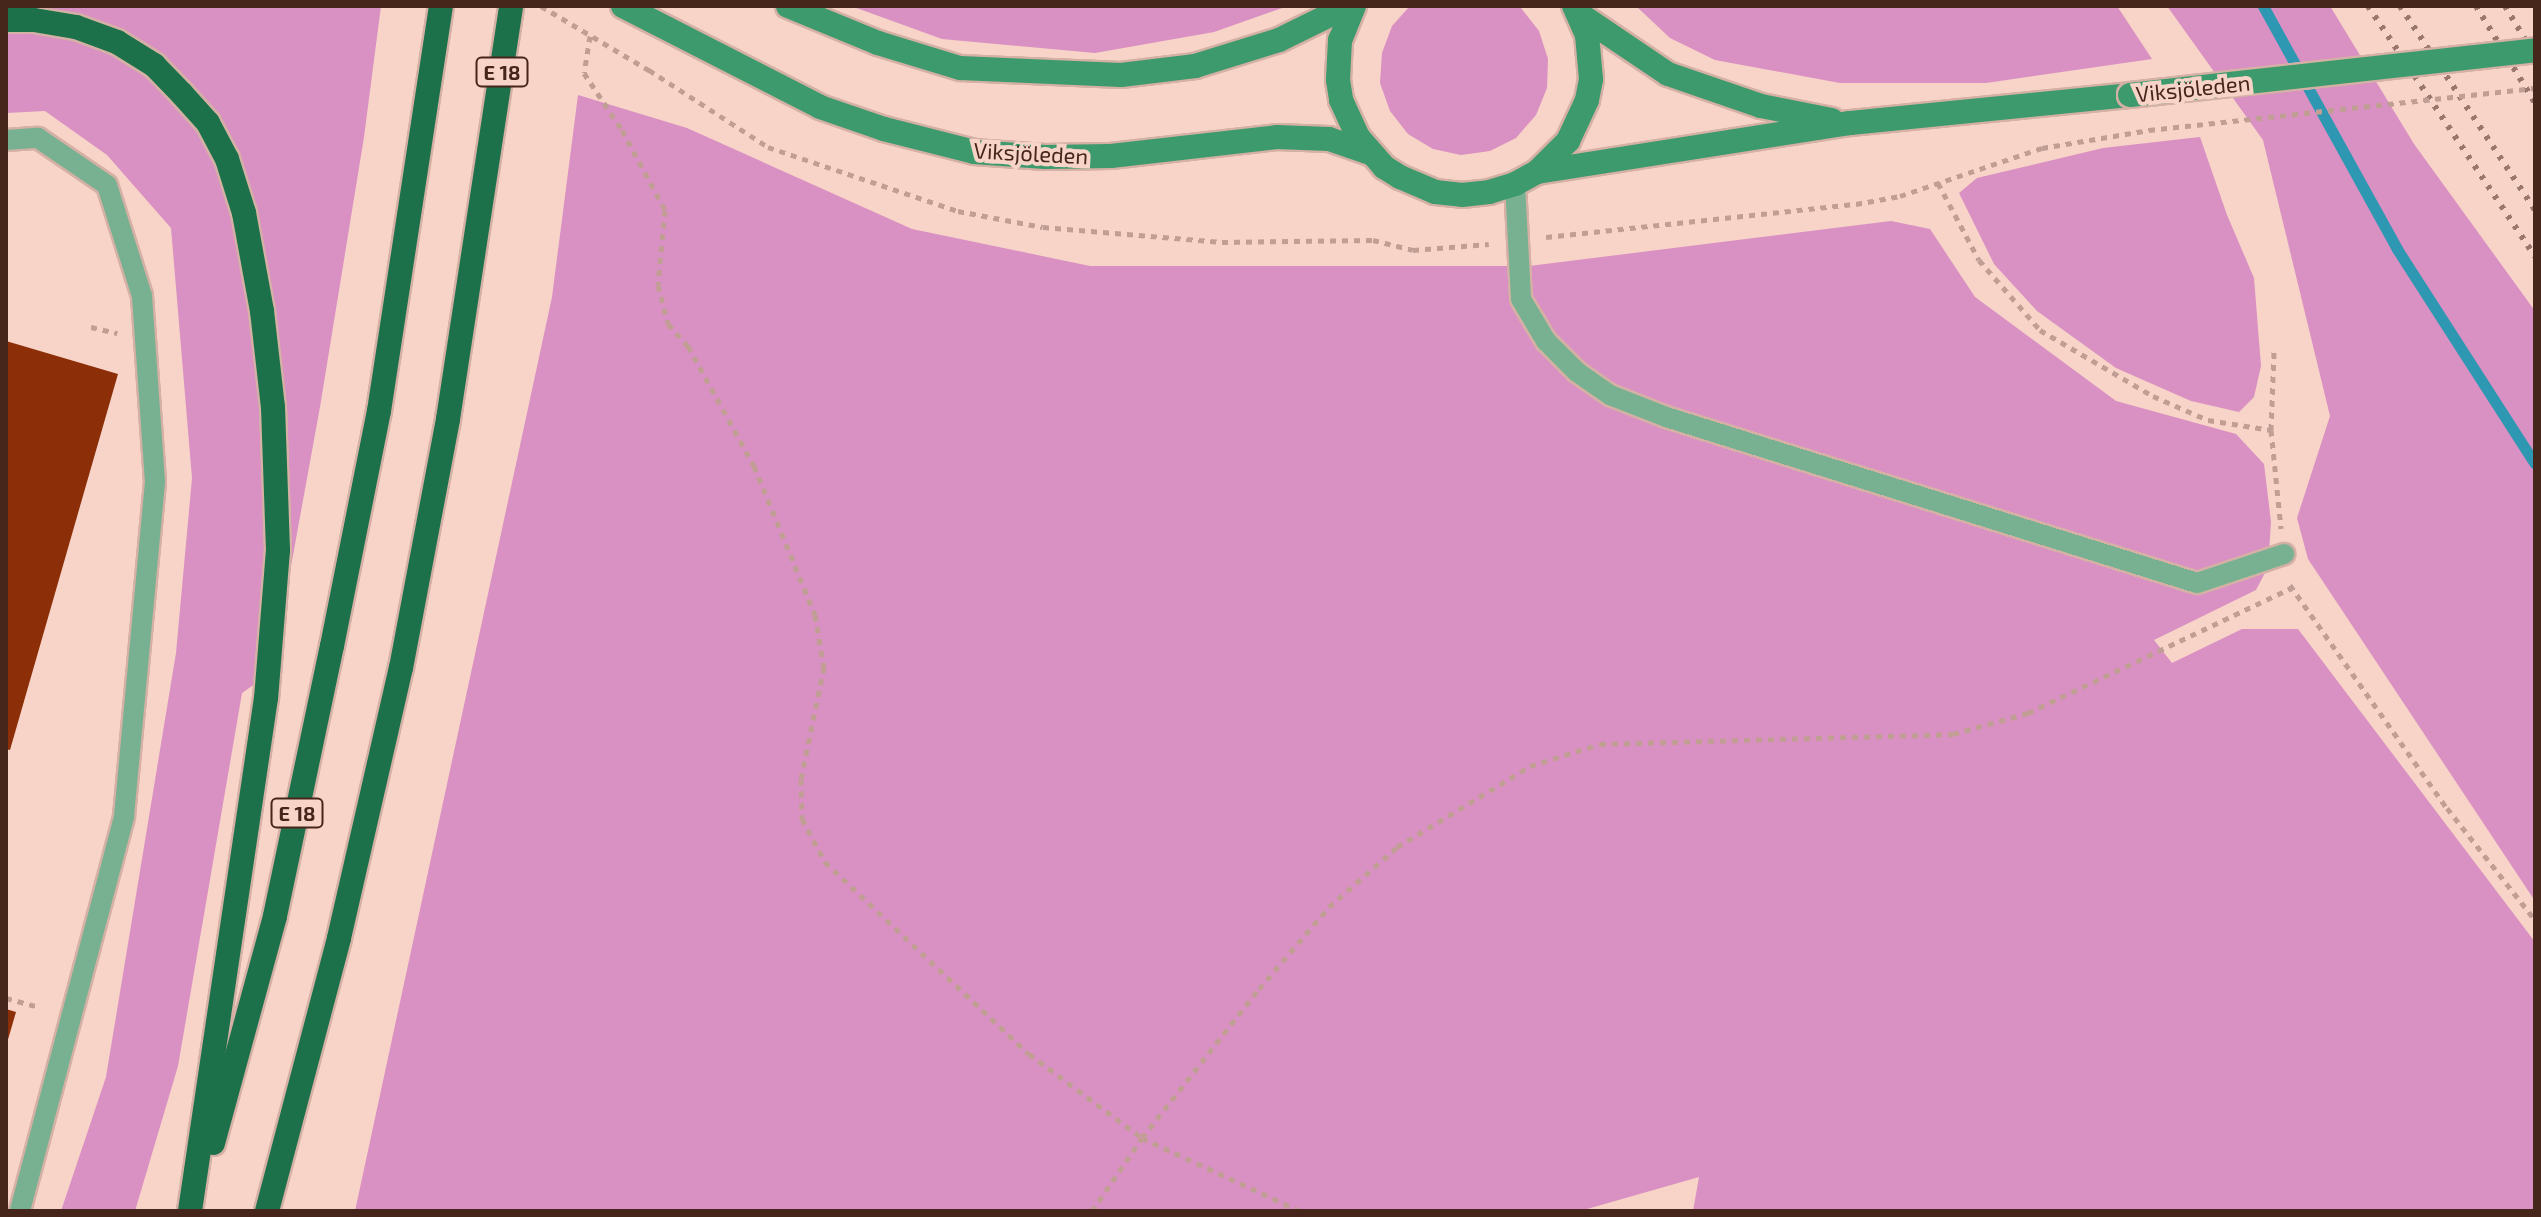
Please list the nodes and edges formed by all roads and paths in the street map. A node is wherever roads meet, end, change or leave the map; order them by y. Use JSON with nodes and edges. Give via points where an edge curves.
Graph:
{"nodes":[{"id":1,"x":441,"y":6,"type":"edge"},
{"id":2,"x":511,"y":6,"type":"edge"},
{"id":3,"x":623,"y":6,"type":"edge"},
{"id":4,"x":788,"y":6,"type":"edge"},
{"id":5,"x":1351,"y":6,"type":"edge"},
{"id":6,"x":1576,"y":10,"type":"edge"},
{"id":7,"x":6,"y":20,"type":"edge"},
{"id":8,"x":590,"y":36,"type":"dead end"},
{"id":9,"x":2535,"y":50,"type":"edge"},
{"id":10,"x":2535,"y":88,"type":"edge"},
{"id":11,"x":1850,"y":123,"type":"junction"},
{"id":12,"x":6,"y":140,"type":"edge"},
{"id":13,"x":1370,"y":153,"type":"junction"},
{"id":14,"x":1537,"y":172,"type":"junction"},
{"id":15,"x":1938,"y":183,"type":"junction"},
{"id":16,"x":1515,"y":184,"type":"junction"},
{"id":17,"x":1563,"y":235,"type":"dead end"},
{"id":18,"x":2274,"y":351,"type":"dead end"},
{"id":19,"x":2271,"y":430,"type":"junction"},
{"id":20,"x":2284,"y":554,"type":"junction"},
{"id":21,"x":2291,"y":588,"type":"junction"},
{"id":22,"x":2535,"y":920,"type":"edge"},
{"id":23,"x":6,"y":998,"type":"edge"},
{"id":24,"x":39,"y":1007,"type":"dead end"},
{"id":25,"x":1142,"y":1138,"type":"junction"},
{"id":26,"x":20,"y":1211,"type":"edge"},
{"id":27,"x":192,"y":1211,"type":"edge"},
{"id":28,"x":267,"y":1211,"type":"edge"},
{"id":29,"x":1092,"y":1211,"type":"edge"},
{"id":30,"x":1300,"y":1211,"type":"edge"}],
"edges":[{"from":1,"to":27,"type":"highway","number":"E 18","via":[[379,411],[332,646],[275,916]]},
{"from":2,"to":28,"type":"highway","number":"E 18","via":[[450,403],[401,668],[339,938]]},
{"from":3,"to":13,"type":"main road","name":"Viksjöleden","via":[[820,107],[974,152],[1111,156],[1277,137],[1329,139]]},
{"from":4,"to":5,"type":"main road","via":[[878,43],[960,68],[1121,75],[1195,66],[1279,40]]},
{"from":5,"to":13,"type":"main road","via":[[1340,40],[1338,80],[1348,119]]},
{"from":6,"to":11,"type":"main road","name":"Viksjöleden","via":[[1668,74],[1713,93]]},
{"from":6,"to":14,"type":"main road","via":[[1591,57],[1587,100],[1568,141]]},
{"from":7,"to":27,"type":"highway","via":[[76,27],[117,42],[154,65],[208,123],[227,159],[244,213],[262,311],[273,407],[278,550],[266,698]]},
{"from":8,"to":25,"type":"path","via":[[584,73],[665,210],[658,285],[668,324],[688,346],[754,466],[815,615],[824,667],[801,779],[802,819],[825,862],[872,909],[1029,1054]]},
{"from":9,"to":11,"type":"main road","name":"Viksjöleden","bridge":true},
{"from":10,"to":15,"type":"path","bridge":true,"via":[[2149,130],[2042,148]]},
{"from":11,"to":14,"type":"main road","name":"Viksjöleden"},
{"from":12,"to":26,"type":"lane","via":[[38,138],[107,185],[142,296],[155,482],[124,817]]},
{"from":13,"to":16,"type":"main road","via":[[1400,177],[1435,192],[1462,195]]},
{"from":14,"to":16,"type":"main road"},
{"from":15,"to":17,"type":"path","via":[[1856,204]]},
{"from":15,"to":19,"type":"path","via":[[1979,260],[2040,330],[2153,396],[2208,420]]},
{"from":16,"to":20,"type":"lane","via":[[1521,299],[1546,341],[1610,395],[2197,583]]},
{"from":18,"to":19,"type":"path"},
{"from":19,"to":20,"type":"path"},
{"from":20,"to":21,"type":"path"},
{"from":21,"to":22,"type":"path","via":[[2447,808]]},
{"from":21,"to":25,"type":"path","via":[[2028,713],[1953,734],[1600,744],[1530,766],[1397,847],[1329,907]]},
{"from":23,"to":24,"type":"path"},
{"from":25,"to":29,"type":"path"},
{"from":25,"to":30,"type":"path"}]}
